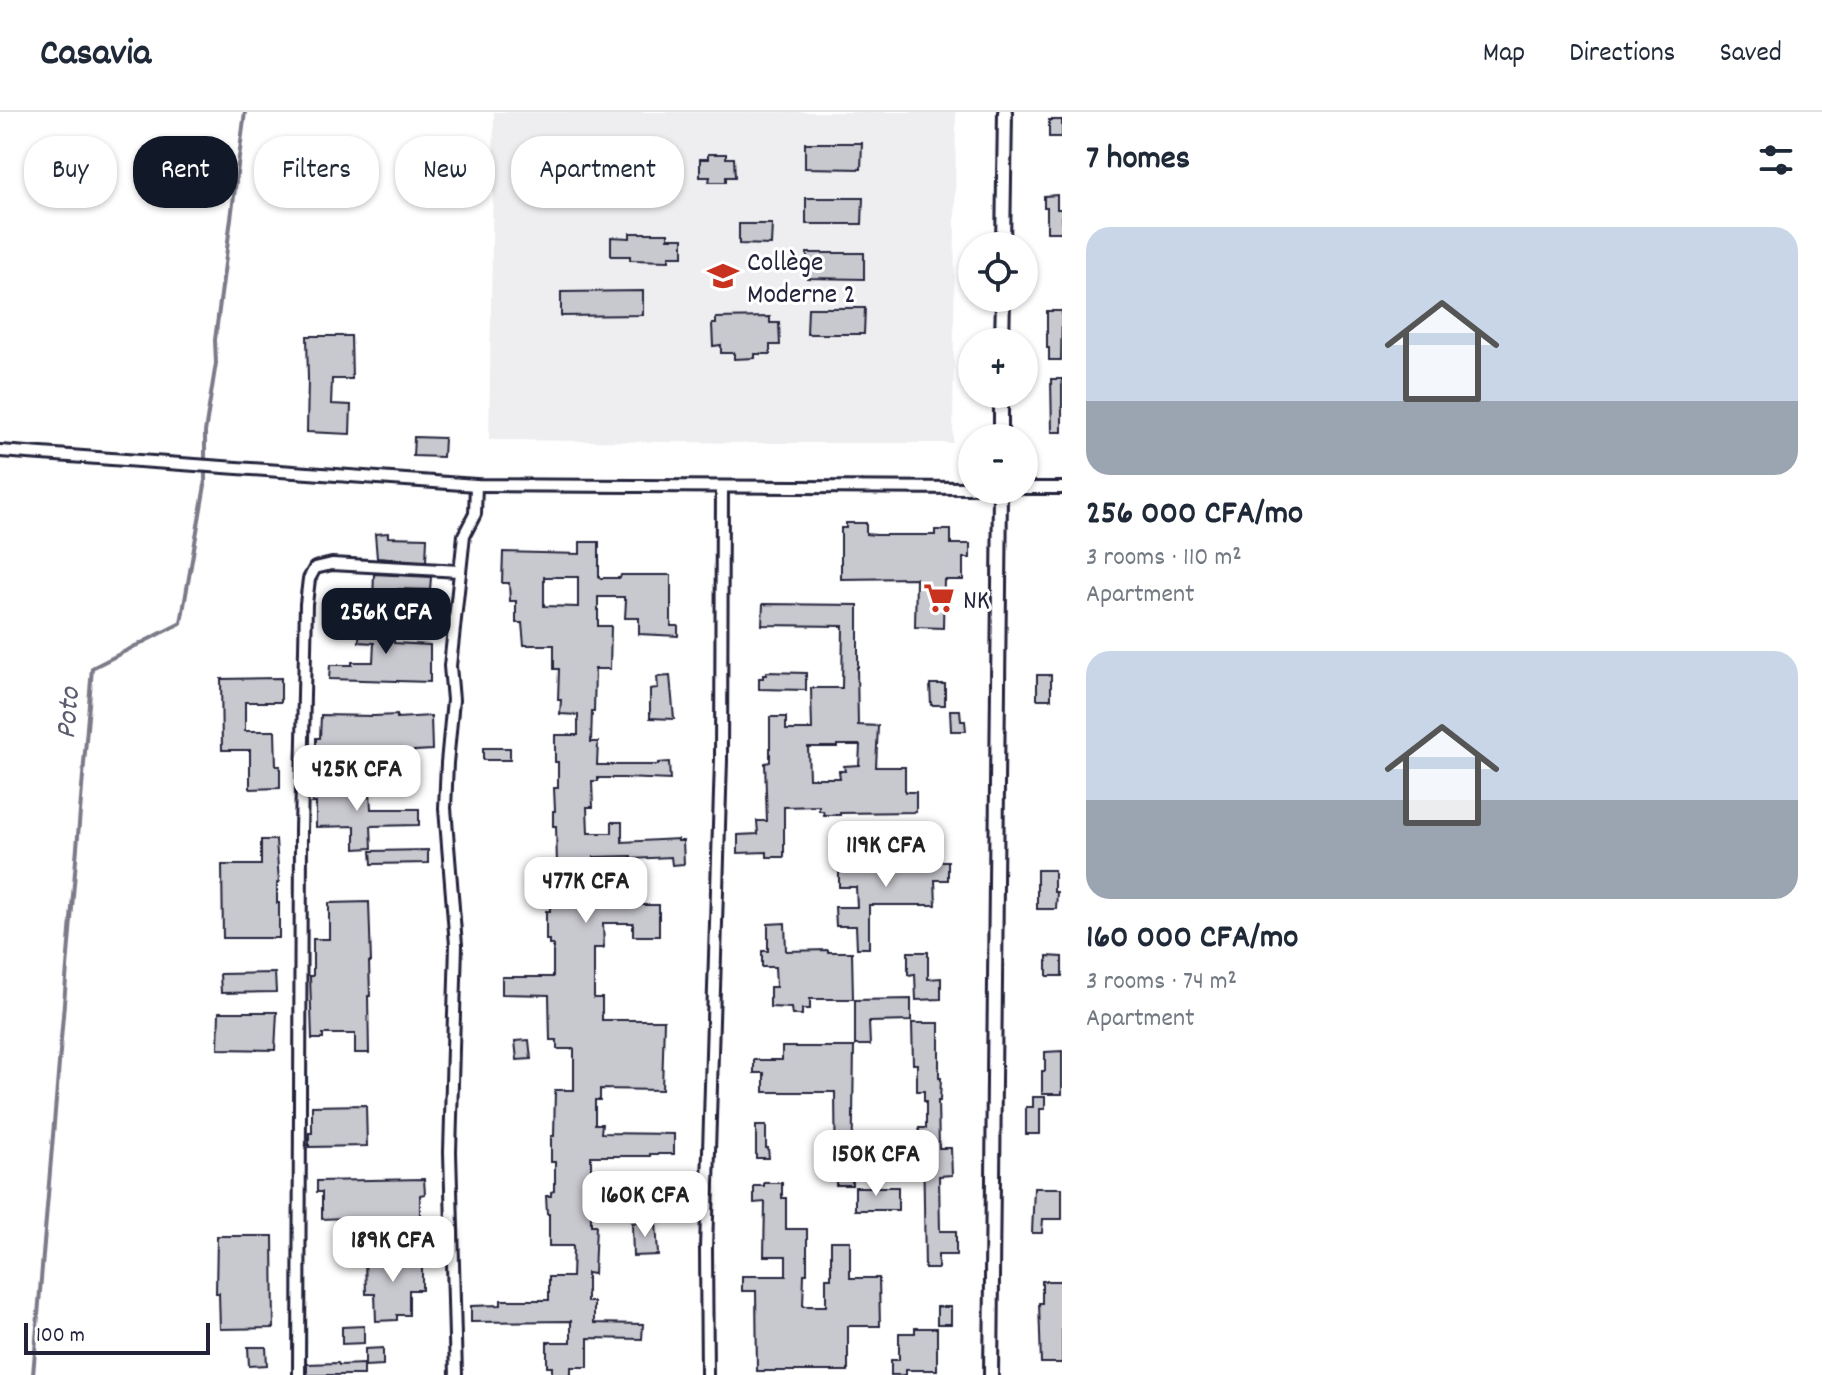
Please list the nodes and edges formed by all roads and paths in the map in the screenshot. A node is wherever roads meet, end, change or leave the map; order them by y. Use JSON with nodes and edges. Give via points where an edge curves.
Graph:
{"nodes":[{"id":1,"x":1005,"y":112,"type":"edge"},
{"id":2,"x":1003,"y":232,"type":"edge"},
{"id":3,"x":0,"y":451,"type":"edge"},
{"id":4,"x":476,"y":485,"type":"junction"},
{"id":5,"x":722,"y":487,"type":"junction"},
{"id":6,"x":958,"y":488,"type":"edge"},
{"id":7,"x":1038,"y":488,"type":"edge"},
{"id":8,"x":1062,"y":488,"type":"edge"},
{"id":9,"x":1000,"y":504,"type":"edge"},
{"id":10,"x":460,"y":571,"type":"junction"},
{"id":11,"x":299,"y":1375,"type":"edge"},
{"id":12,"x":456,"y":1375,"type":"edge"},
{"id":13,"x":707,"y":1375,"type":"edge"},
{"id":14,"x":991,"y":1375,"type":"edge"}],
"edges":[{"from":1,"to":2,"type":"street"},
{"from":3,"to":4,"type":"street"},
{"from":4,"to":5,"type":"street"},
{"from":4,"to":10,"type":"street","via":[[475,514],[464,535]]},
{"from":5,"to":6,"type":"street"},
{"from":5,"to":13,"type":"street"},
{"from":7,"to":8,"type":"street"},
{"from":9,"to":14,"type":"street"},
{"from":10,"to":11,"type":"street","via":[[332,564],[315,568],[309,579],[301,831]]},
{"from":10,"to":12,"type":"street","via":[[445,808],[456,945],[450,1152]]}]}
